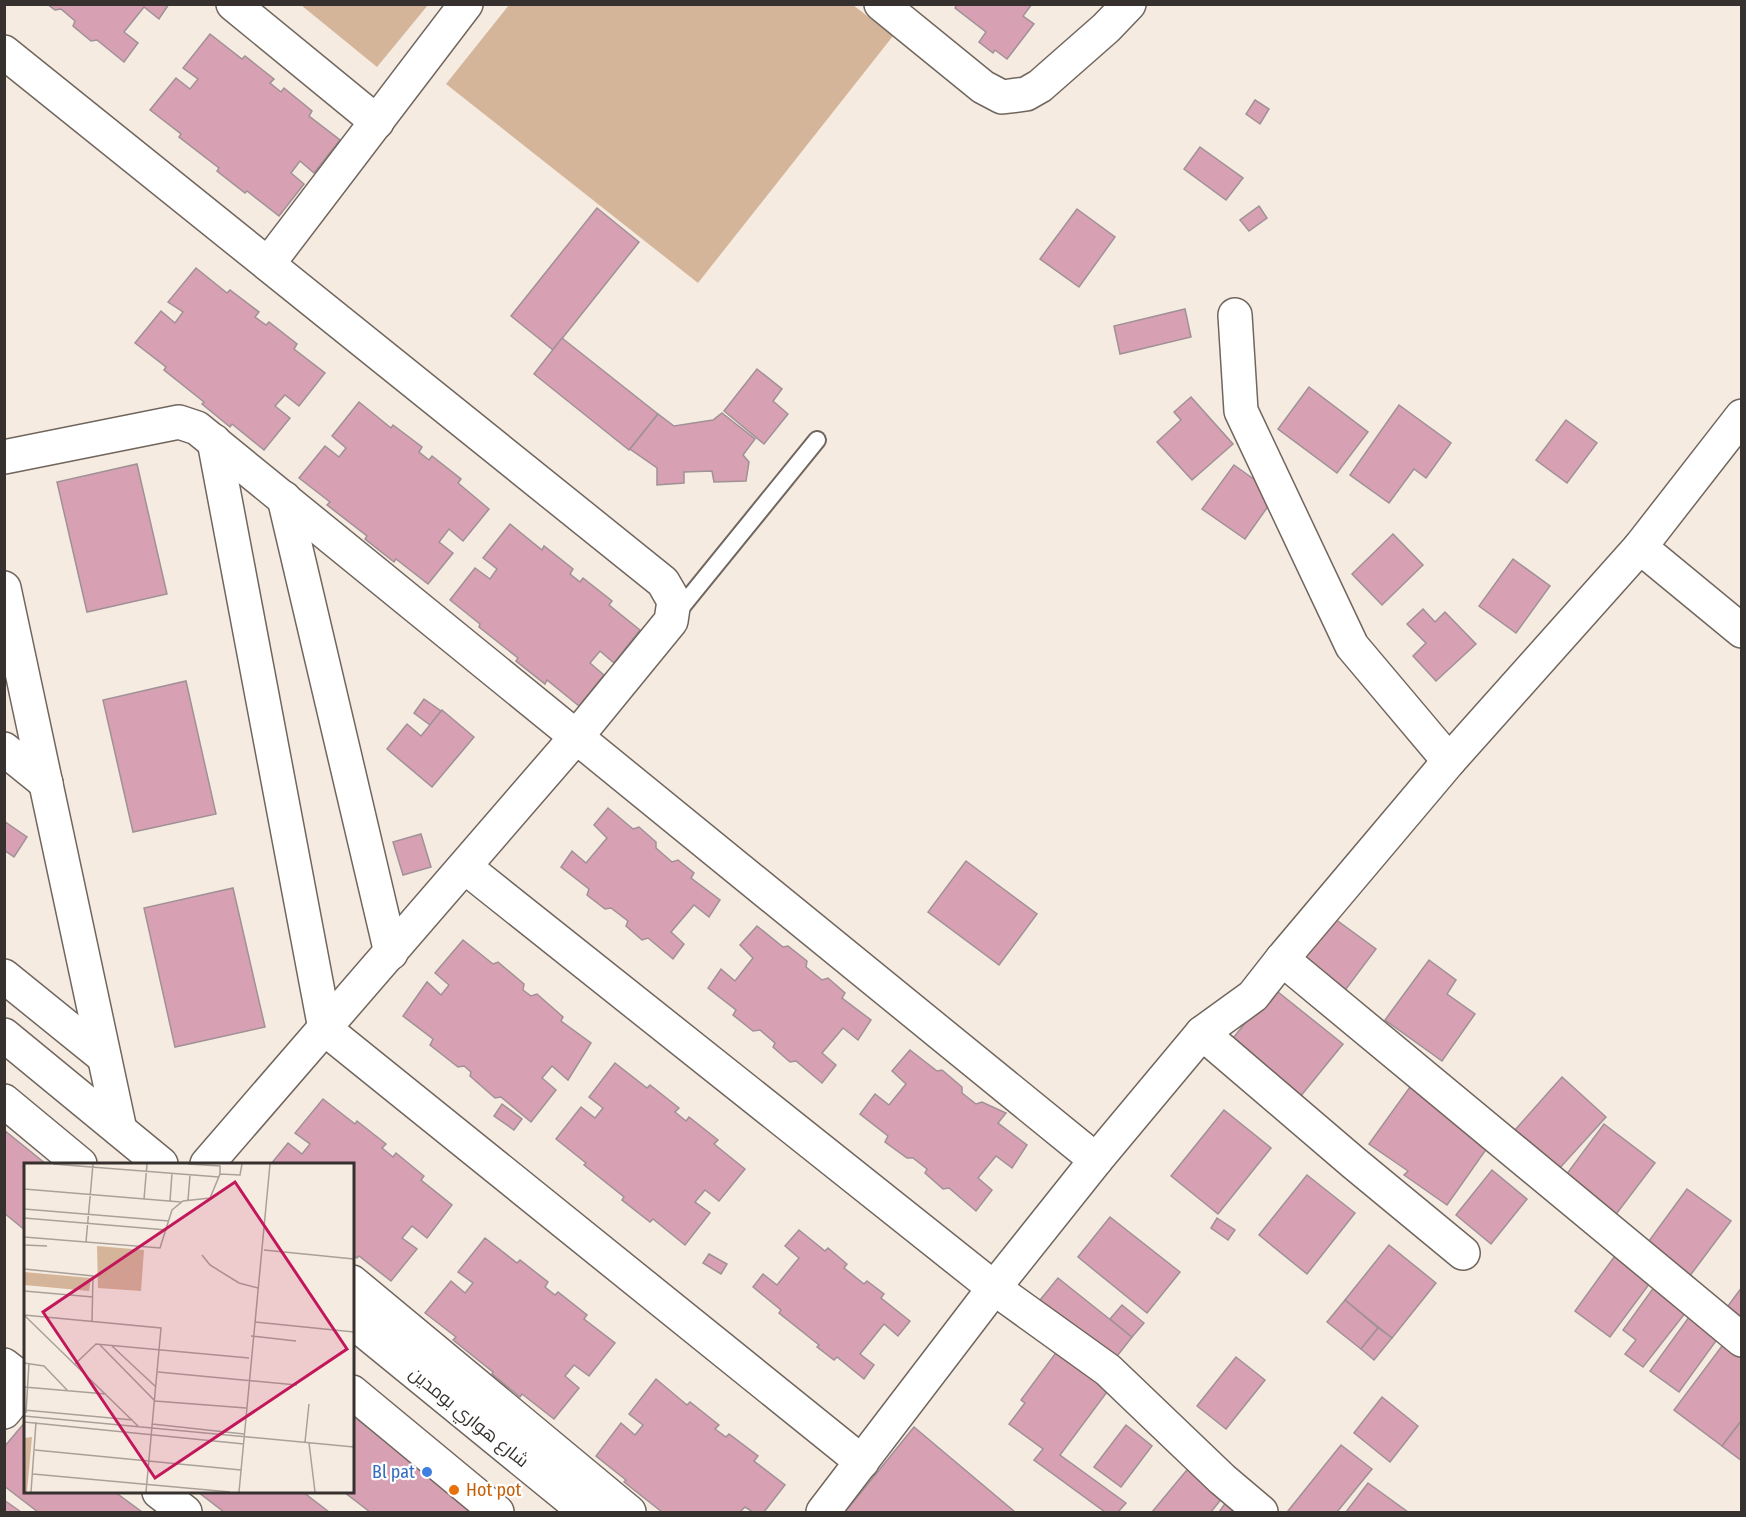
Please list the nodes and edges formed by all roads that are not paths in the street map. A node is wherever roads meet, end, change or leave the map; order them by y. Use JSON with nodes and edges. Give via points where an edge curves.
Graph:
{"nodes":[{"id":1,"x":233,"y":4,"type":"edge"},
{"id":2,"x":466,"y":4,"type":"edge"},
{"id":3,"x":881,"y":4,"type":"edge"},
{"id":4,"x":1121,"y":7,"type":"edge"},
{"id":5,"x":4,"y":52,"type":"edge"},
{"id":6,"x":377,"y":122,"type":"junction"},
{"id":7,"x":267,"y":264,"type":"junction"},
{"id":8,"x":1235,"y":315,"type":"dead end"},
{"id":9,"x":1742,"y":416,"type":"edge"},
{"id":10,"x":817,"y":440,"type":"dead end"},
{"id":11,"x":214,"y":441,"type":"junction"},
{"id":12,"x":4,"y":457,"type":"edge"},
{"id":13,"x":284,"y":498,"type":"junction"},
{"id":14,"x":1640,"y":547,"type":"junction"},
{"id":15,"x":4,"y":588,"type":"edge"},
{"id":16,"x":671,"y":621,"type":"junction"},
{"id":17,"x":1742,"y":631,"type":"edge"},
{"id":18,"x":577,"y":736,"type":"junction"},
{"id":19,"x":4,"y":749,"type":"edge"},
{"id":20,"x":1449,"y":761,"type":"junction"},
{"id":21,"x":46,"y":783,"type":"junction"},
{"id":22,"x":465,"y":867,"type":"junction"},
{"id":23,"x":391,"y":953,"type":"junction"},
{"id":24,"x":1282,"y":958,"type":"junction"},
{"id":25,"x":4,"y":976,"type":"edge"},
{"id":26,"x":325,"y":1029,"type":"junction"},
{"id":27,"x":1202,"y":1033,"type":"junction"},
{"id":28,"x":4,"y":1035,"type":"edge"},
{"id":29,"x":104,"y":1057,"type":"junction"},
{"id":30,"x":4,"y":1101,"type":"edge"},
{"id":31,"x":120,"y":1130,"type":"junction"},
{"id":32,"x":1096,"y":1160,"type":"junction"},
{"id":33,"x":79,"y":1163,"type":"edge"},
{"id":34,"x":160,"y":1163,"type":"edge"},
{"id":35,"x":210,"y":1163,"type":"edge"},
{"id":36,"x":1463,"y":1253,"type":"dead end"},
{"id":37,"x":354,"y":1284,"type":"edge"},
{"id":38,"x":994,"y":1288,"type":"junction"},
{"id":39,"x":354,"y":1323,"type":"edge"},
{"id":40,"x":1742,"y":1340,"type":"edge"},
{"id":41,"x":4,"y":1365,"type":"edge"},
{"id":42,"x":24,"y":1382,"type":"edge"},
{"id":43,"x":24,"y":1387,"type":"edge"},
{"id":44,"x":354,"y":1394,"type":"edge"},
{"id":45,"x":4,"y":1412,"type":"edge"},
{"id":46,"x":862,"y":1462,"type":"junction"},
{"id":47,"x":161,"y":1493,"type":"edge"},
{"id":48,"x":185,"y":1512,"type":"edge"},
{"id":49,"x":497,"y":1512,"type":"edge"},
{"id":50,"x":586,"y":1512,"type":"edge"},
{"id":51,"x":629,"y":1512,"type":"edge"},
{"id":52,"x":823,"y":1512,"type":"edge"},
{"id":53,"x":1261,"y":1512,"type":"edge"}],
"edges":[{"from":1,"to":6,"type":"street"},
{"from":2,"to":6,"type":"street"},
{"from":3,"to":4,"type":"street","via":[[983,87],[1002,97],[1026,94],[1040,86]]},
{"from":5,"to":7,"type":"street"},
{"from":6,"to":7,"type":"street"},
{"from":7,"to":16,"type":"street","via":[[663,582],[674,601]]},
{"from":8,"to":20,"type":"street","via":[[1241,411],[1352,646]]},
{"from":9,"to":14,"type":"street"},
{"from":10,"to":16,"type":"lane"},
{"from":11,"to":12,"type":"street","via":[[197,428],[179,422]]},
{"from":11,"to":13,"type":"street"},
{"from":11,"to":26,"type":"street"},
{"from":13,"to":18,"type":"street"},
{"from":13,"to":23,"type":"street"},
{"from":14,"to":17,"type":"street"},
{"from":14,"to":20,"type":"street"},
{"from":15,"to":21,"type":"street"},
{"from":16,"to":18,"type":"street"},
{"from":18,"to":22,"type":"street"},
{"from":18,"to":32,"type":"street"},
{"from":19,"to":21,"type":"street"},
{"from":20,"to":24,"type":"street"},
{"from":21,"to":29,"type":"street"},
{"from":22,"to":23,"type":"street"},
{"from":22,"to":38,"type":"street"},
{"from":23,"to":26,"type":"street"},
{"from":24,"to":27,"type":"street","via":[[1253,996]]},
{"from":24,"to":40,"type":"street"},
{"from":25,"to":29,"type":"street"},
{"from":26,"to":35,"type":"street"},
{"from":26,"to":46,"type":"street"},
{"from":27,"to":32,"type":"street"},
{"from":27,"to":36,"type":"street"},
{"from":28,"to":31,"type":"street"},
{"from":29,"to":31,"type":"street"},
{"from":30,"to":33,"type":"street"},
{"from":31,"to":34,"type":"street"},
{"from":32,"to":38,"type":"street"},
{"from":37,"to":51,"type":"street"},
{"from":38,"to":46,"type":"street"},
{"from":38,"to":53,"type":"street","via":[[1108,1370]]},
{"from":39,"to":50,"type":"street","name":"شارع هواري بومدين"},
{"from":41,"to":42,"type":"street"},
{"from":43,"to":45,"type":"street"},
{"from":44,"to":49,"type":"street"},
{"from":46,"to":52,"type":"street"},
{"from":47,"to":48,"type":"street"}]}
